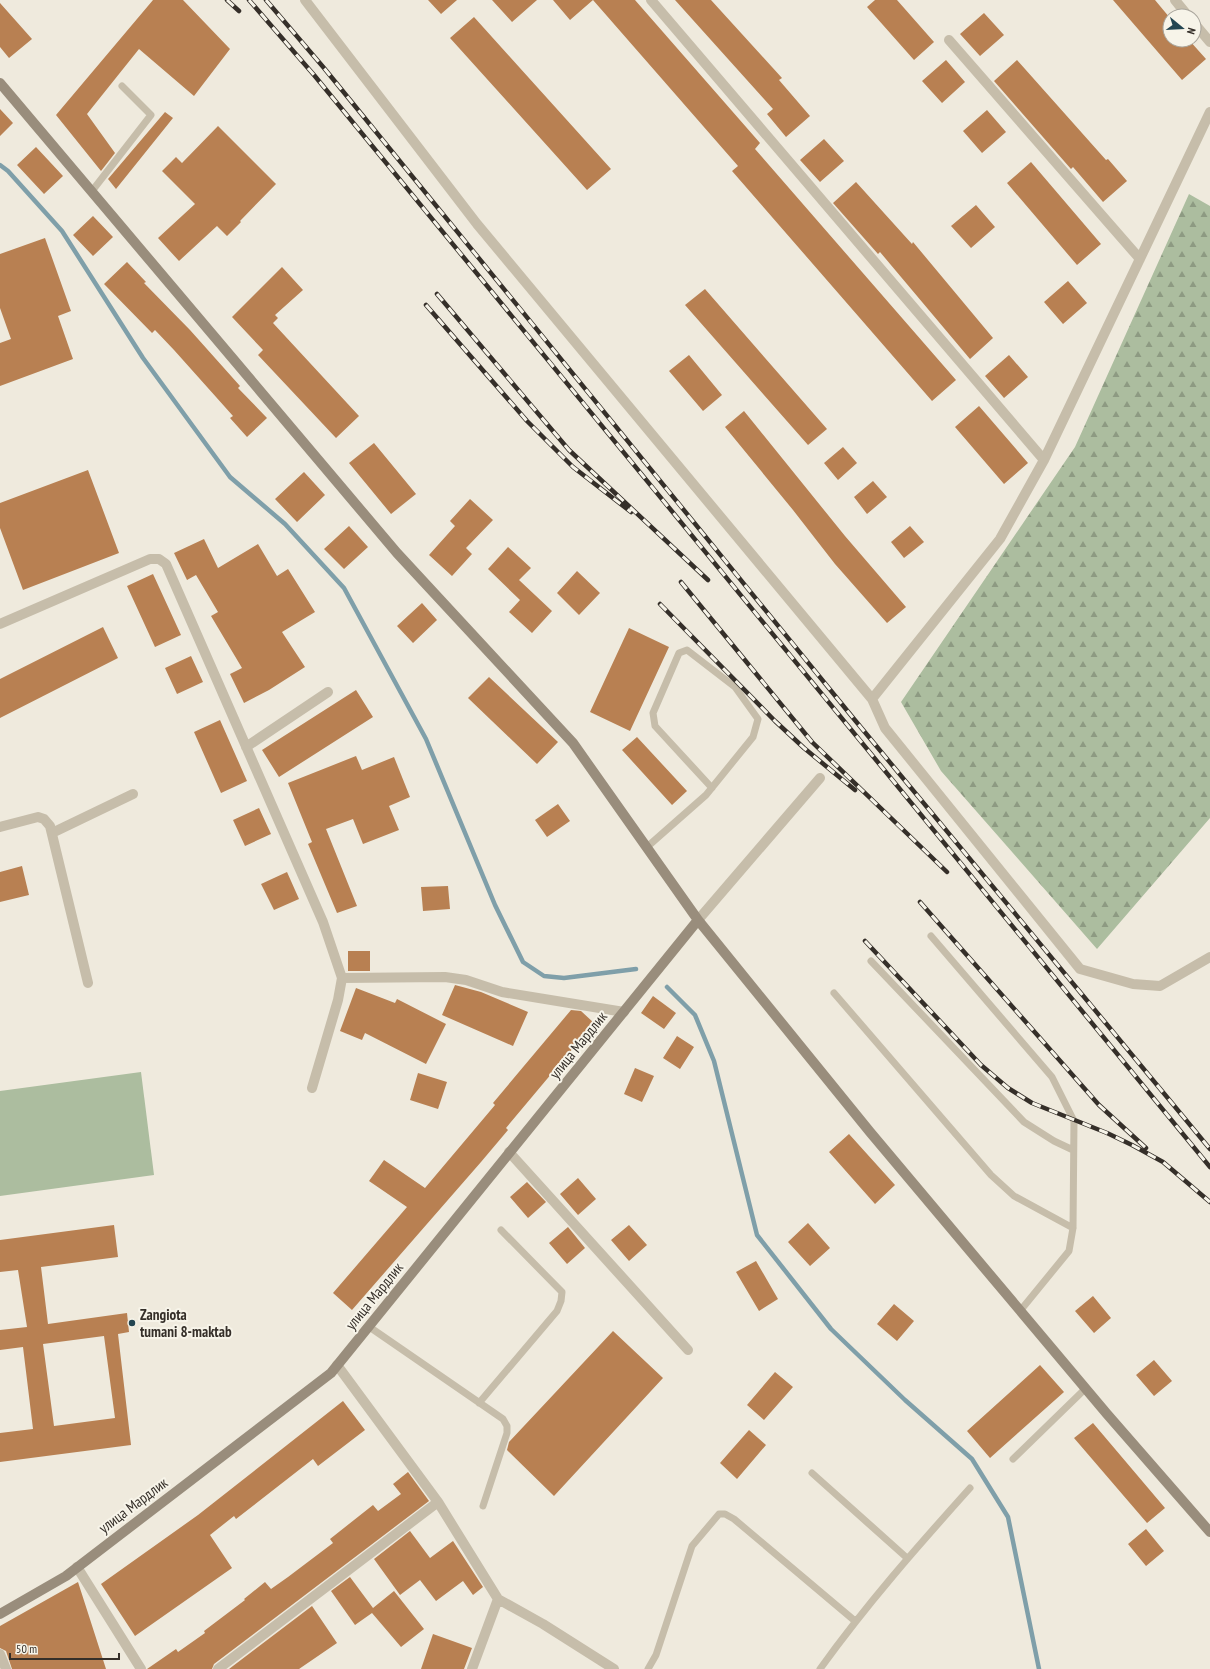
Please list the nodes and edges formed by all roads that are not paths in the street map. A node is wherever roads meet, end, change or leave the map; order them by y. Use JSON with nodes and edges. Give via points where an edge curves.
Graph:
{"nodes":[{"id":1,"x":305,"y":0,"type":"edge"},
{"id":2,"x":651,"y":0,"type":"edge"},
{"id":3,"x":1175,"y":0,"type":"edge"},
{"id":4,"x":1182,"y":8,"type":"edge"},
{"id":5,"x":1202,"y":32,"type":"edge"},
{"id":6,"x":949,"y":40,"type":"dead end"},
{"id":7,"x":1210,"y":42,"type":"edge"},
{"id":8,"x":0,"y":83,"type":"edge"},
{"id":9,"x":122,"y":86,"type":"dead end"},
{"id":10,"x":1210,"y":112,"type":"edge"},
{"id":11,"x":92,"y":190,"type":"junction"},
{"id":12,"x":1140,"y":259,"type":"junction"},
{"id":13,"x":1044,"y":460,"type":"junction"},
{"id":14,"x":0,"y":624,"type":"edge"},
{"id":15,"x":328,"y":692,"type":"dead end"},
{"id":16,"x":872,"y":699,"type":"junction"},
{"id":17,"x":246,"y":747,"type":"junction"},
{"id":18,"x":820,"y":778,"type":"dead end"},
{"id":19,"x":712,"y":788,"type":"junction"},
{"id":20,"x":133,"y":794,"type":"dead end"},
{"id":21,"x":0,"y":827,"type":"edge"},
{"id":22,"x":52,"y":833,"type":"junction"},
{"id":23,"x":647,"y":847,"type":"junction"},
{"id":24,"x":698,"y":920,"type":"junction"},
{"id":25,"x":932,"y":936,"type":"dead end"},
{"id":26,"x":1210,"y":957,"type":"edge"},
{"id":27,"x":872,"y":961,"type":"dead end"},
{"id":28,"x":342,"y":978,"type":"junction"},
{"id":29,"x":88,"y":983,"type":"dead end"},
{"id":30,"x":834,"y":993,"type":"dead end"},
{"id":31,"x":624,"y":1012,"type":"junction"},
{"id":32,"x":312,"y":1088,"type":"dead end"},
{"id":33,"x":1073,"y":1150,"type":"junction"},
{"id":34,"x":509,"y":1152,"type":"junction"},
{"id":35,"x":1073,"y":1228,"type":"junction"},
{"id":36,"x":501,"y":1230,"type":"dead end"},
{"id":37,"x":1020,"y":1310,"type":"junction"},
{"id":38,"x":368,"y":1326,"type":"junction"},
{"id":39,"x":688,"y":1350,"type":"dead end"},
{"id":40,"x":337,"y":1365,"type":"junction"},
{"id":41,"x":1085,"y":1388,"type":"junction"},
{"id":42,"x":479,"y":1403,"type":"junction"},
{"id":43,"x":1013,"y":1459,"type":"dead end"},
{"id":44,"x":812,"y":1473,"type":"dead end"},
{"id":45,"x":970,"y":1488,"type":"dead end"},
{"id":46,"x":438,"y":1502,"type":"junction"},
{"id":47,"x":483,"y":1506,"type":"dead end"},
{"id":48,"x":1210,"y":1532,"type":"edge"},
{"id":49,"x":907,"y":1558,"type":"junction"},
{"id":50,"x":77,"y":1567,"type":"junction"},
{"id":51,"x":498,"y":1599,"type":"junction"},
{"id":52,"x":0,"y":1614,"type":"edge"},
{"id":53,"x":855,"y":1621,"type":"junction"},
{"id":54,"x":0,"y":1654,"type":"edge"},
{"id":55,"x":6,"y":1669,"type":"edge"},
{"id":56,"x":141,"y":1669,"type":"edge"},
{"id":57,"x":218,"y":1669,"type":"edge"},
{"id":58,"x":472,"y":1669,"type":"edge"},
{"id":59,"x":614,"y":1669,"type":"edge"},
{"id":60,"x":648,"y":1669,"type":"edge"},
{"id":61,"x":820,"y":1669,"type":"edge"}],
"edges":[{"from":1,"to":16,"type":"street","via":[[478,224]]},
{"from":2,"to":13,"type":"street"},
{"from":3,"to":4,"type":"street"},
{"from":5,"to":7,"type":"street"},
{"from":6,"to":12,"type":"street"},
{"from":8,"to":11,"type":"main road"},
{"from":9,"to":11,"type":"lane","via":[[151,115]]},
{"from":10,"to":12,"type":"street"},
{"from":11,"to":23,"type":"main road","via":[[397,553],[573,743]]},
{"from":12,"to":13,"type":"street"},
{"from":13,"to":16,"type":"street","via":[[1000,539]]},
{"from":14,"to":17,"type":"street","via":[[150,559],[159,559],[166,564]]},
{"from":15,"to":17,"type":"street"},
{"from":16,"to":26,"type":"street","via":[[885,728],[1080,968],[1133,984],[1160,986]]},
{"from":17,"to":28,"type":"street","via":[[323,922]]},
{"from":18,"to":24,"type":"street"},
{"from":19,"to":19,"type":"lane","via":[[753,737],[758,719],[735,687],[687,650],[679,653],[653,713],[655,726]]},
{"from":19,"to":23,"type":"lane"},
{"from":20,"to":22,"type":"street"},
{"from":21,"to":22,"type":"street","via":[[38,817],[44,819]]},
{"from":22,"to":29,"type":"street"},
{"from":23,"to":24,"type":"main road"},
{"from":24,"to":31,"type":"main road","name":"улица Мардлик"},
{"from":24,"to":37,"type":"main road","via":[[870,1132]]},
{"from":25,"to":33,"type":"lane","via":[[1052,1077],[1074,1120]]},
{"from":27,"to":33,"type":"lane","via":[[1024,1122]]},
{"from":28,"to":31,"type":"street","via":[[466,980],[502,992]]},
{"from":28,"to":32,"type":"street"},
{"from":30,"to":35,"type":"lane","via":[[990,1175],[1014,1196]]},
{"from":31,"to":34,"type":"main road","name":"улица Мардлик"},
{"from":33,"to":35,"type":"lane"},
{"from":34,"to":38,"type":"main road","name":"улица Мардлик"},
{"from":34,"to":39,"type":"street"},
{"from":35,"to":37,"type":"lane","via":[[1069,1251]]},
{"from":36,"to":42,"type":"lane","via":[[562,1292],[561,1300],[557,1311]]},
{"from":37,"to":41,"type":"main road"},
{"from":38,"to":40,"type":"main road","name":"улица Мардлик"},
{"from":38,"to":42,"type":"lane"},
{"from":40,"to":46,"type":"street"},
{"from":40,"to":50,"type":"main road","name":"улица Мардлик","via":[[331,1373]]},
{"from":41,"to":43,"type":"lane"},
{"from":41,"to":48,"type":"main road"},
{"from":42,"to":47,"type":"lane","via":[[503,1419],[507,1426],[507,1433]]},
{"from":44,"to":49,"type":"lane"},
{"from":45,"to":49,"type":"lane"},
{"from":46,"to":51,"type":"street"},
{"from":46,"to":57,"type":"street"},
{"from":49,"to":53,"type":"lane"},
{"from":50,"to":52,"type":"main road","name":"улица Мардлик"},
{"from":50,"to":56,"type":"street"},
{"from":51,"to":58,"type":"street"},
{"from":51,"to":59,"type":"street"},
{"from":53,"to":60,"type":"lane","via":[[734,1519],[719,1514],[692,1546],[656,1655]]},
{"from":53,"to":61,"type":"lane"},
{"from":54,"to":55,"type":"street"}]}
